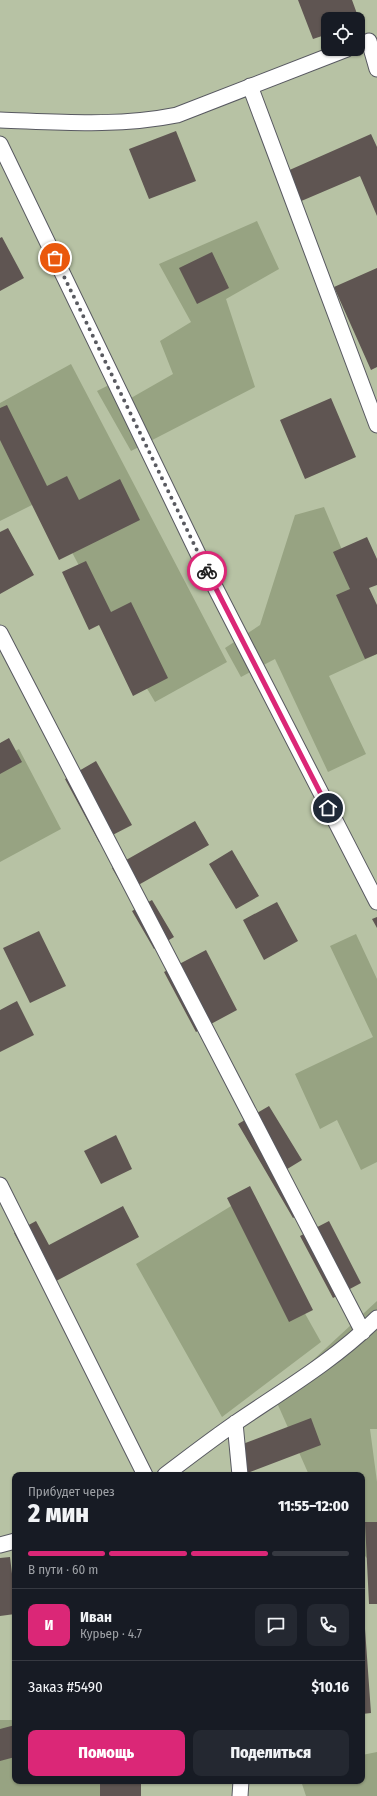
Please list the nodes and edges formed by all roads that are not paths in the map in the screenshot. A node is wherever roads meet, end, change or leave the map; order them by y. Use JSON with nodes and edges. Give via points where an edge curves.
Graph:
{"nodes":[{"id":1,"x":368,"y":41,"type":"edge"},
{"id":2,"x":329,"y":56,"type":"edge"},
{"id":3,"x":377,"y":69,"type":"edge"},
{"id":4,"x":250,"y":86,"type":"junction"},
{"id":5,"x":0,"y":120,"type":"edge"},
{"id":6,"x":0,"y":144,"type":"edge"},
{"id":7,"x":377,"y":425,"type":"edge"},
{"id":8,"x":0,"y":633,"type":"edge"},
{"id":9,"x":377,"y":902,"type":"edge"},
{"id":10,"x":0,"y":1185,"type":"edge"},
{"id":11,"x":377,"y":1318,"type":"edge"},
{"id":12,"x":363,"y":1332,"type":"junction"},
{"id":13,"x":235,"y":1423,"type":"junction"},
{"id":14,"x":144,"y":1472,"type":"edge"},
{"id":15,"x":169,"y":1472,"type":"edge"},
{"id":16,"x":240,"y":1472,"type":"edge"},
{"id":17,"x":12,"y":1542,"type":"edge"},
{"id":18,"x":0,"y":1545,"type":"edge"},
{"id":19,"x":241,"y":1784,"type":"edge"},
{"id":20,"x":240,"y":1796,"type":"edge"}],
"edges":[{"from":1,"to":3,"type":"lane"},
{"from":2,"to":4,"type":"lane"},
{"from":4,"to":5,"type":"lane","via":[[177,116],[147,121],[103,123]]},
{"from":4,"to":7,"type":"lane"},
{"from":6,"to":9,"type":"lane","via":[[199,556]]},
{"from":8,"to":12,"type":"lane"},
{"from":10,"to":14,"type":"lane"},
{"from":11,"to":12,"type":"lane"},
{"from":12,"to":13,"type":"lane","via":[[302,1379]]},
{"from":13,"to":15,"type":"lane"},
{"from":13,"to":16,"type":"lane"},
{"from":17,"to":18,"type":"lane"},
{"from":19,"to":20,"type":"lane"}]}
